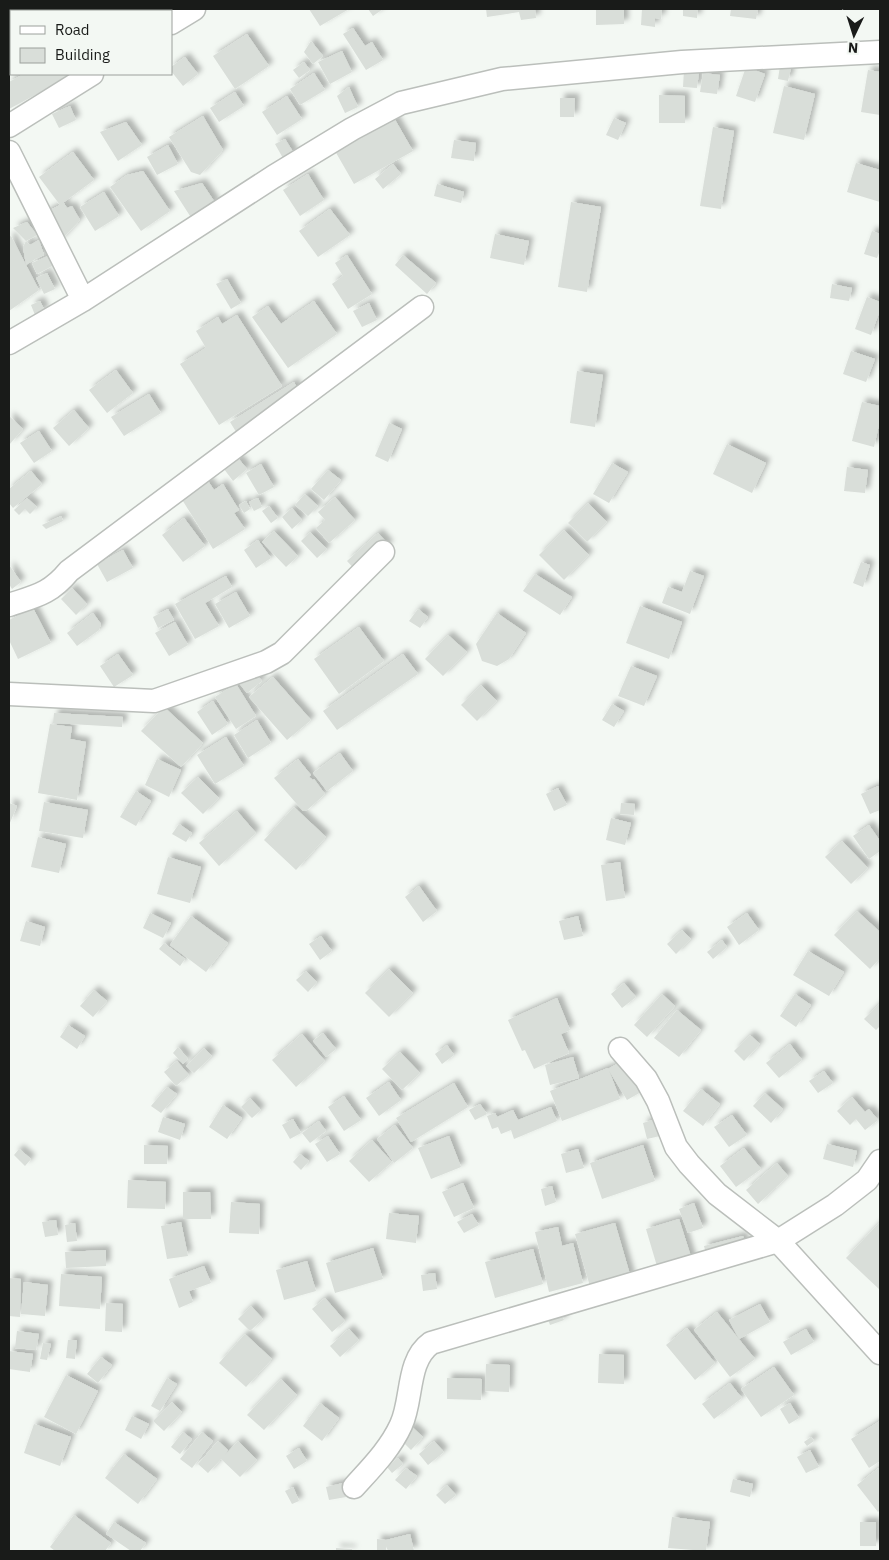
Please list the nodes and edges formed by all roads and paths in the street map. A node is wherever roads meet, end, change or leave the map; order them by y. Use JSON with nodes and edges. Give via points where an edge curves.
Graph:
{"nodes":[{"id":1,"x":194,"y":9,"type":"edge"},
{"id":2,"x":172,"y":22,"type":"edge"},
{"id":3,"x":880,"y":52,"type":"edge"},
{"id":4,"x":90,"y":75,"type":"edge"},
{"id":5,"x":9,"y":126,"type":"edge"},
{"id":6,"x":9,"y":152,"type":"edge"},
{"id":7,"x":83,"y":300,"type":"junction"},
{"id":8,"x":422,"y":307,"type":"dead end"},
{"id":9,"x":9,"y":343,"type":"edge"},
{"id":10,"x":383,"y":552,"type":"dead end"},
{"id":11,"x":9,"y":605,"type":"edge"},
{"id":12,"x":9,"y":694,"type":"edge"},
{"id":13,"x":620,"y":1049,"type":"dead end"},
{"id":14,"x":880,"y":1162,"type":"edge"},
{"id":15,"x":778,"y":1241,"type":"junction"},
{"id":16,"x":880,"y":1353,"type":"edge"},
{"id":17,"x":354,"y":1487,"type":"dead end"}],
"edges":[{"from":1,"to":2,"type":"street"},
{"from":3,"to":7,"type":"street","via":[[682,62],[502,79],[401,103],[273,177]]},
{"from":4,"to":5,"type":"street"},
{"from":6,"to":7,"type":"street"},
{"from":7,"to":9,"type":"street"},
{"from":8,"to":11,"type":"street","via":[[69,571],[58,584]]},
{"from":10,"to":12,"type":"street","via":[[282,653],[266,662],[154,700]]},
{"from":13,"to":15,"type":"street","via":[[646,1079],[658,1100],[676,1147],[689,1164],[717,1194]]},
{"from":14,"to":15,"type":"street","via":[[867,1180],[835,1205]]},
{"from":15,"to":16,"type":"street"},
{"from":15,"to":17,"type":"street","via":[[431,1343],[418,1355],[402,1423],[395,1437]]}]}
